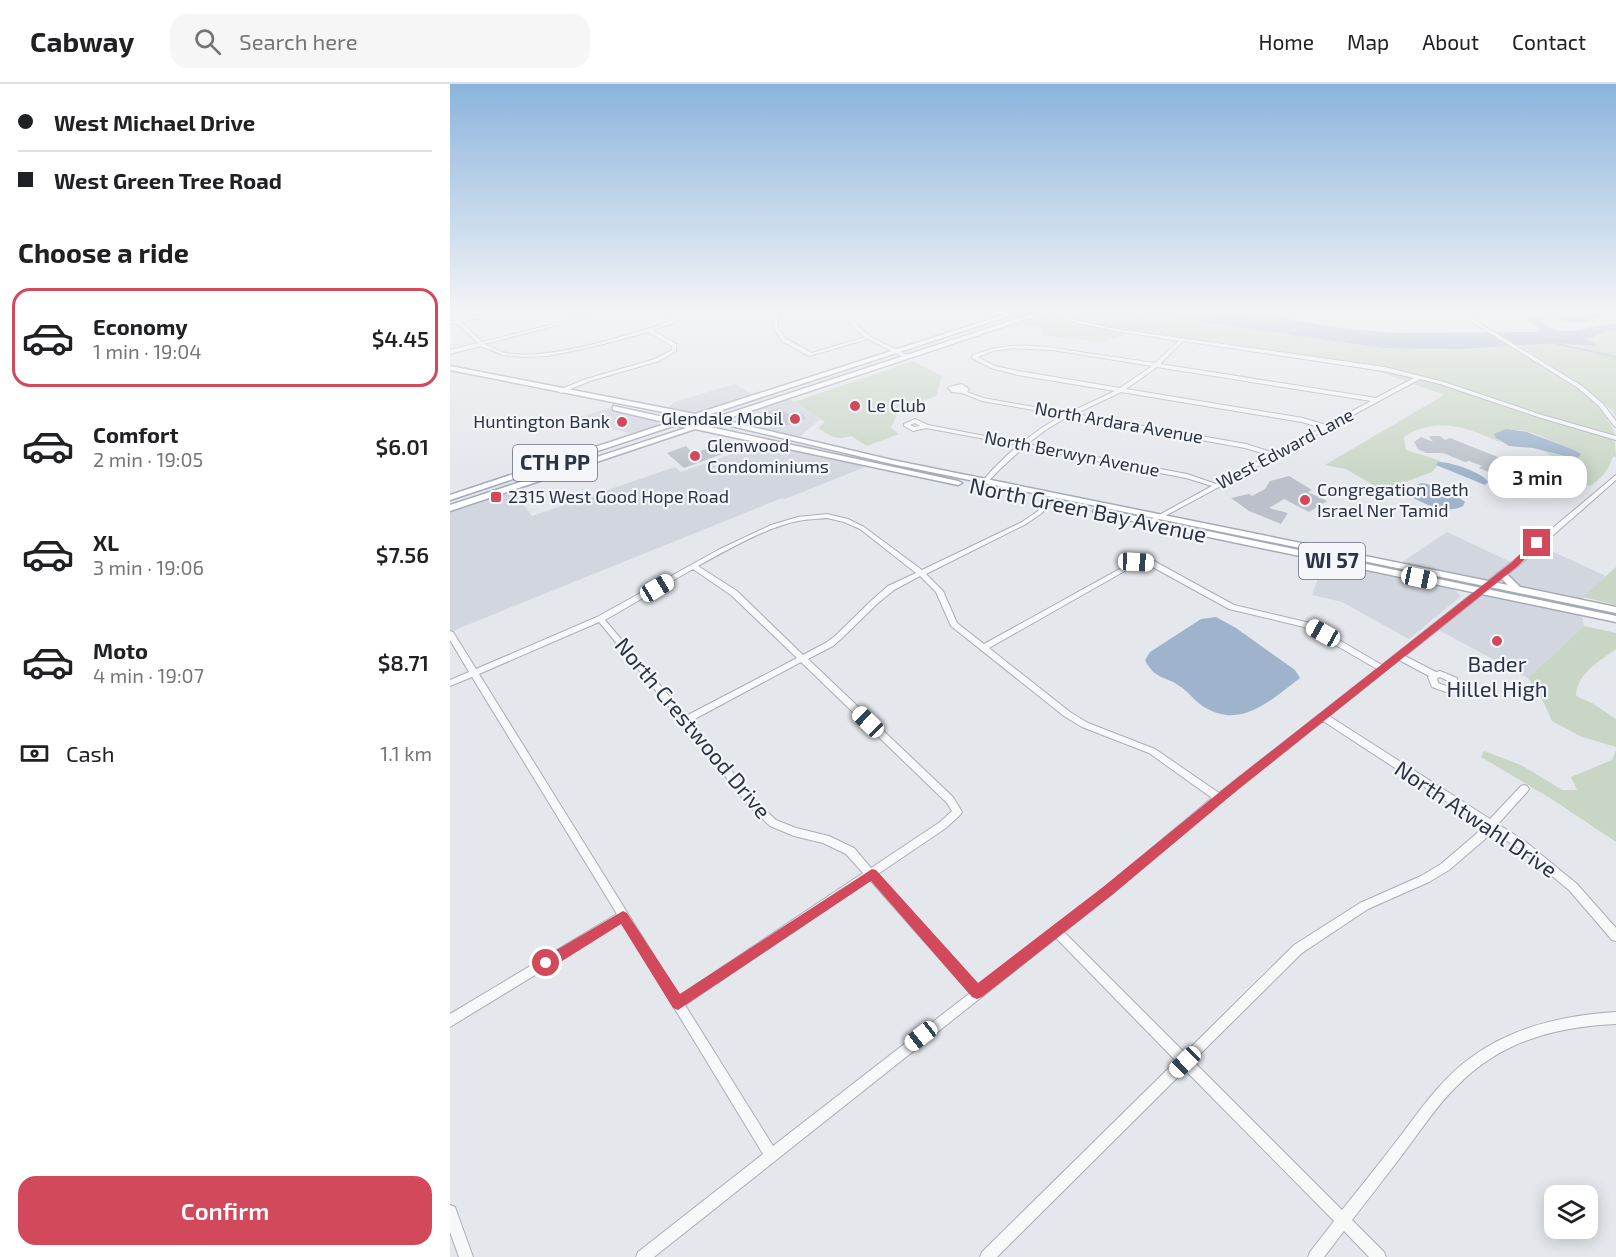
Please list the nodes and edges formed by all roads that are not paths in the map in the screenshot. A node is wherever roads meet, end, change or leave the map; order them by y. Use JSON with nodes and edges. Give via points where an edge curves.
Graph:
{"nodes":[{"id":1,"x":634,"y":367,"type":"edge"},
{"id":2,"x":848,"y":367,"type":"edge"},
{"id":3,"x":877,"y":367,"type":"edge"},
{"id":4,"x":995,"y":367,"type":"edge"},
{"id":5,"x":1155,"y":367,"type":"edge"},
{"id":6,"x":1169,"y":367,"type":"edge"},
{"id":7,"x":1368,"y":367,"type":"edge"},
{"id":8,"x":1548,"y":367,"type":"edge"},
{"id":9,"x":450,"y":368,"type":"edge"},
{"id":10,"x":1420,"y":377,"type":"junction"},
{"id":11,"x":1122,"y":390,"type":"junction"},
{"id":12,"x":561,"y":392,"type":"junction"},
{"id":13,"x":963,"y":392,"type":"dead end"},
{"id":14,"x":1376,"y":400,"type":"junction"},
{"id":15,"x":733,"y":404,"type":"junction"},
{"id":16,"x":674,"y":412,"type":"junction"},
{"id":17,"x":734,"y":414,"type":"junction"},
{"id":18,"x":905,"y":414,"type":"dead end"},
{"id":19,"x":1069,"y":414,"type":"junction"},
{"id":20,"x":651,"y":417,"type":"junction"},
{"id":21,"x":695,"y":417,"type":"junction"},
{"id":22,"x":714,"y":420,"type":"junction"},
{"id":23,"x":918,"y":421,"type":"junction"},
{"id":24,"x":675,"y":423,"type":"junction"},
{"id":25,"x":1616,"y":425,"type":"edge"},
{"id":26,"x":926,"y":426,"type":"junction"},
{"id":27,"x":695,"y":427,"type":"junction"},
{"id":28,"x":1326,"y":427,"type":"junction"},
{"id":29,"x":660,"y":428,"type":"junction"},
{"id":30,"x":712,"y":430,"type":"junction"},
{"id":31,"x":782,"y":436,"type":"junction"},
{"id":32,"x":1616,"y":438,"type":"edge"},
{"id":33,"x":647,"y":443,"type":"junction"},
{"id":34,"x":1022,"y":444,"type":"junction"},
{"id":35,"x":1274,"y":455,"type":"junction"},
{"id":36,"x":1616,"y":477,"type":"edge"},
{"id":37,"x":983,"y":484,"type":"junction"},
{"id":38,"x":1217,"y":486,"type":"junction"},
{"id":39,"x":450,"y":498,"type":"edge"},
{"id":40,"x":1051,"y":499,"type":"junction"},
{"id":41,"x":450,"y":508,"type":"edge"},
{"id":42,"x":1160,"y":516,"type":"junction"},
{"id":43,"x":1150,"y":522,"type":"junction"},
{"id":44,"x":693,"y":566,"type":"junction"},
{"id":45,"x":921,"y":573,"type":"junction"},
{"id":46,"x":1502,"y":574,"type":"junction"},
{"id":47,"x":1486,"y":587,"type":"junction"},
{"id":48,"x":1522,"y":590,"type":"junction"},
{"id":49,"x":1616,"y":610,"type":"edge"},
{"id":50,"x":600,"y":619,"type":"junction"},
{"id":51,"x":1616,"y":620,"type":"edge"},
{"id":52,"x":450,"y":634,"type":"edge"},
{"id":53,"x":984,"y":647,"type":"junction"},
{"id":54,"x":1399,"y":656,"type":"junction"},
{"id":55,"x":803,"y":659,"type":"junction"},
{"id":56,"x":1382,"y":668,"type":"junction"},
{"id":57,"x":473,"y":673,"type":"junction"},
{"id":58,"x":1434,"y":675,"type":"dead end"},
{"id":59,"x":450,"y":683,"type":"edge"},
{"id":60,"x":1322,"y":716,"type":"junction"},
{"id":61,"x":686,"y":720,"type":"junction"},
{"id":62,"x":1524,"y":789,"type":"dead end"},
{"id":63,"x":1219,"y":798,"type":"junction"},
{"id":64,"x":1492,"y":825,"type":"junction"},
{"id":65,"x":872,"y":874,"type":"junction"},
{"id":66,"x":623,"y":916,"type":"junction"},
{"id":67,"x":1056,"y":931,"type":"junction"},
{"id":68,"x":1616,"y":936,"type":"edge"},
{"id":69,"x":977,"y":992,"type":"junction"},
{"id":70,"x":678,"y":1003,"type":"junction"},
{"id":71,"x":1616,"y":1018,"type":"edge"},
{"id":72,"x":450,"y":1021,"type":"edge"},
{"id":73,"x":1185,"y":1062,"type":"junction"},
{"id":74,"x":771,"y":1155,"type":"junction"},
{"id":75,"x":450,"y":1212,"type":"edge"},
{"id":76,"x":1343,"y":1220,"type":"junction"},
{"id":77,"x":466,"y":1257,"type":"edge"},
{"id":78,"x":643,"y":1257,"type":"edge"},
{"id":79,"x":987,"y":1257,"type":"edge"},
{"id":80,"x":1315,"y":1257,"type":"edge"},
{"id":81,"x":1380,"y":1257,"type":"edge"}],
"edges":[{"from":1,"to":12,"type":"street"},
{"from":2,"to":15,"type":"main road","number":"CTH PP"},
{"from":3,"to":17,"type":"main road","number":"CTH PP"},
{"from":4,"to":11,"type":"street"},
{"from":5,"to":11,"type":"street"},
{"from":6,"to":14,"type":"street"},
{"from":7,"to":10,"type":"street"},
{"from":8,"to":25,"type":"street","via":[[1580,387]]},
{"from":9,"to":12,"type":"main road","name":"North Green Bay Avenue","number":"WI 57"},
{"from":10,"to":14,"type":"street","name":"West Edward Lane"},
{"from":10,"to":32,"type":"street"},
{"from":11,"to":19,"type":"street"},
{"from":11,"to":28,"type":"street"},
{"from":12,"to":16,"type":"main road","name":"North Green Bay Avenue","number":"WI 57"},
{"from":12,"to":20,"type":"main road","name":"North Green Bay Avenue","number":"WI 57"},
{"from":13,"to":19,"type":"street","name":"North Ardara Avenue"},
{"from":14,"to":28,"type":"street","name":"West Edward Lane"},
{"from":15,"to":16,"type":"main road"},
{"from":15,"to":21,"type":"main road","number":"CTH PP"},
{"from":16,"to":21,"type":"main road","name":"North Green Bay Avenue","number":"WI 57"},
{"from":17,"to":22,"type":"main road","number":"CTH PP"},
{"from":17,"to":31,"type":"main road","via":[[740,421]]},
{"from":18,"to":23,"type":"street","name":"North Berwyn Avenue"},
{"from":19,"to":34,"type":"street"},
{"from":19,"to":35,"type":"street","name":"North Ardara Avenue","via":[[1252,447]]},
{"from":20,"to":24,"type":"main road","name":"North Green Bay Avenue","number":"WI 57"},
{"from":20,"to":29,"type":"main road","via":[[660,423]]},
{"from":21,"to":22,"type":"main road","name":"North Green Bay Avenue","number":"WI 57"},
{"from":21,"to":24,"type":"main road","number":"CTH PP"},
{"from":22,"to":27,"type":"main road","number":"CTH PP"},
{"from":22,"to":31,"type":"main road","name":"North Green Bay Avenue","number":"WI 57"},
{"from":23,"to":26,"type":"street","name":"North Berwyn Avenue"},
{"from":23,"to":26,"type":"street","name":"North Berwyn Avenue","via":[[907,427]]},
{"from":24,"to":27,"type":"main road","name":"North Green Bay Avenue","number":"WI 57"},
{"from":24,"to":29,"type":"main road","number":"CTH PP"},
{"from":26,"to":34,"type":"street","name":"North Berwyn Avenue"},
{"from":27,"to":30,"type":"main road","name":"North Green Bay Avenue","number":"WI 57"},
{"from":27,"to":33,"type":"main road","number":"CTH PP"},
{"from":28,"to":35,"type":"street","name":"West Edward Lane"},
{"from":29,"to":39,"type":"main road","number":"CTH PP"},
{"from":30,"to":33,"type":"main road"},
{"from":30,"to":37,"type":"main road","name":"North Green Bay Avenue","number":"WI 57"},
{"from":31,"to":37,"type":"main road","name":"North Green Bay Avenue","number":"WI 57"},
{"from":33,"to":41,"type":"main road","number":"CTH PP"},
{"from":34,"to":37,"type":"street"},
{"from":34,"to":38,"type":"street","name":"North Berwyn Avenue","via":[[1187,476]]},
{"from":35,"to":38,"type":"street","name":"West Edward Lane"},
{"from":36,"to":46,"type":"street"},
{"from":37,"to":40,"type":"main road","name":"North Green Bay Avenue","number":"WI 57"},
{"from":38,"to":42,"type":"street","name":"West Edward Lane"},
{"from":40,"to":42,"type":"main road","name":"North Green Bay Avenue","number":"WI 57"},
{"from":40,"to":43,"type":"main road","name":"North Green Bay Avenue","number":"WI 57"},
{"from":40,"to":45,"type":"street","via":[[1024,523]]},
{"from":42,"to":43,"type":"street","name":"West Edward Lane"},
{"from":42,"to":47,"type":"main road","name":"North Green Bay Avenue","number":"WI 57"},
{"from":43,"to":47,"type":"main road","name":"North Green Bay Avenue","number":"WI 57"},
{"from":44,"to":45,"type":"street","via":[[781,523],[826,516],[862,528]]},
{"from":44,"to":50,"type":"street"},
{"from":44,"to":55,"type":"street","via":[[734,593]]},
{"from":45,"to":53,"type":"street","via":[[939,591],[954,624]]},
{"from":45,"to":55,"type":"street","via":[[880,596],[848,631]]},
{"from":46,"to":47,"type":"street"},
{"from":46,"to":48,"type":"main road"},
{"from":47,"to":48,"type":"main road","name":"North Green Bay Avenue","number":"WI 57"},
{"from":47,"to":51,"type":"main road","name":"North Green Bay Avenue","number":"WI 57"},
{"from":47,"to":54,"type":"street"},
{"from":48,"to":49,"type":"main road","name":"North Green Bay Avenue","number":"WI 57"},
{"from":50,"to":57,"type":"street"},
{"from":50,"to":61,"type":"street","name":"North Crestwood Drive"},
{"from":52,"to":57,"type":"street"},
{"from":53,"to":56,"type":"street","via":[[1136,562],[1151,563],[1232,607],[1307,625]]},
{"from":53,"to":63,"type":"street","via":[[1076,721],[1152,751]]},
{"from":54,"to":56,"type":"street"},
{"from":54,"to":58,"type":"street"},
{"from":55,"to":61,"type":"street"},
{"from":55,"to":65,"type":"street","via":[[950,800],[957,812]]},
{"from":56,"to":60,"type":"street"},
{"from":57,"to":59,"type":"street"},
{"from":57,"to":66,"type":"street"},
{"from":60,"to":63,"type":"street"},
{"from":60,"to":64,"type":"street","name":"North Atwahl Drive"},
{"from":61,"to":65,"type":"street","name":"North Crestwood Drive","via":[[752,803],[773,823],[850,851]]},
{"from":62,"to":64,"type":"street"},
{"from":63,"to":67,"type":"street"},
{"from":64,"to":68,"type":"street","name":"North Atwahl Drive","via":[[1566,881]]},
{"from":64,"to":73,"type":"street","via":[[1445,867],[1364,906],[1298,948]]},
{"from":65,"to":69,"type":"street","name":"North Crestwood Drive"},
{"from":65,"to":70,"type":"street"},
{"from":66,"to":70,"type":"street"},
{"from":66,"to":72,"type":"street"},
{"from":67,"to":69,"type":"street"},
{"from":67,"to":73,"type":"street"},
{"from":69,"to":74,"type":"street"},
{"from":70,"to":74,"type":"street"},
{"from":71,"to":76,"type":"street","via":[[1582,1020],[1536,1030],[1475,1061],[1442,1093]]},
{"from":73,"to":76,"type":"street"},
{"from":73,"to":79,"type":"street"},
{"from":74,"to":78,"type":"street"},
{"from":75,"to":77,"type":"street"},
{"from":76,"to":80,"type":"street"},
{"from":76,"to":81,"type":"street"}]}
